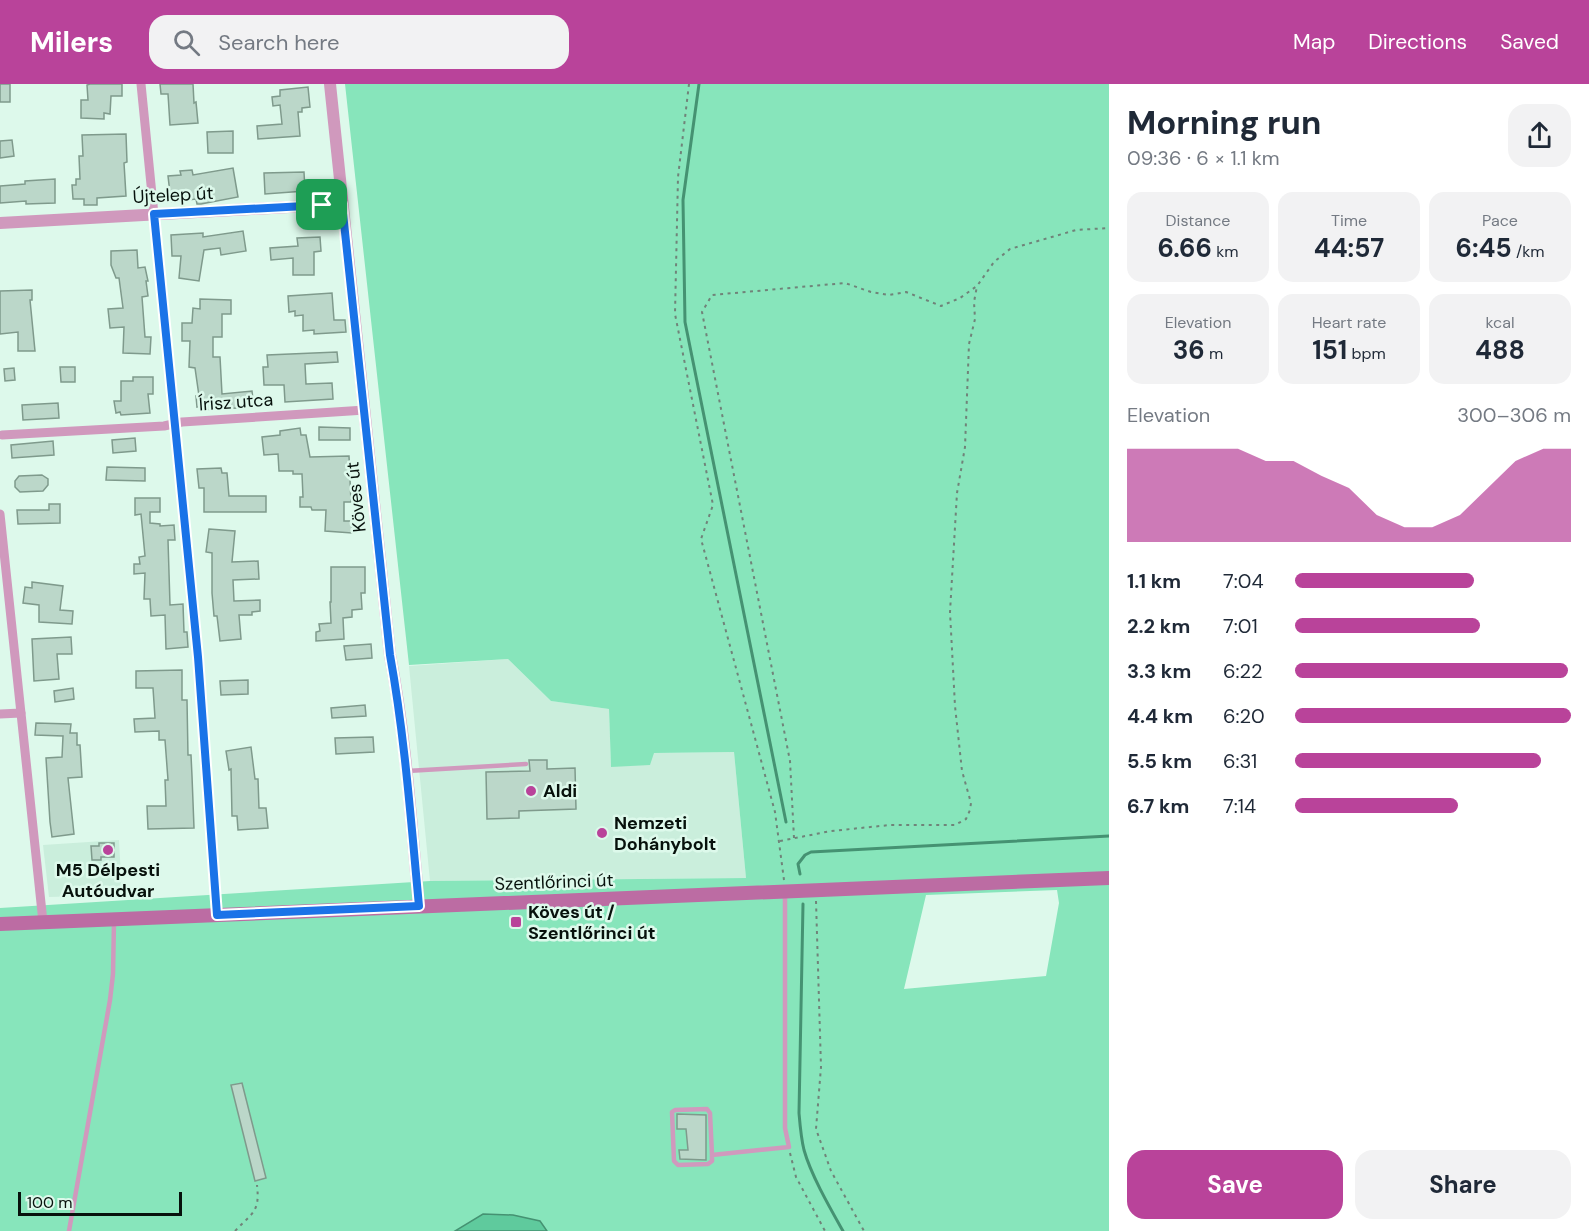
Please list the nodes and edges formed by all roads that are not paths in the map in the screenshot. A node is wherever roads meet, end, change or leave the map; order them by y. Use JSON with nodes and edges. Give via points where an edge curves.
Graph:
{"nodes":[{"id":1,"x":141,"y":84,"type":"edge"},
{"id":2,"x":330,"y":84,"type":"edge"},
{"id":3,"x":342,"y":204,"type":"junction"},
{"id":4,"x":154,"y":214,"type":"junction"},
{"id":5,"x":2,"y":221,"type":"edge"},
{"id":6,"x":365,"y":410,"type":"junction"},
{"id":7,"x":174,"y":423,"type":"junction"},
{"id":8,"x":2,"y":435,"type":"dead end"},
{"id":9,"x":0,"y":514,"type":"edge"},
{"id":10,"x":4,"y":591,"type":"edge"},
{"id":11,"x":21,"y":713,"type":"junction"},
{"id":12,"x":0,"y":714,"type":"edge"},
{"id":13,"x":526,"y":764,"type":"dead end"},
{"id":14,"x":407,"y":771,"type":"junction"},
{"id":15,"x":1109,"y":878,"type":"edge"},
{"id":16,"x":785,"y":891,"type":"junction"},
{"id":17,"x":419,"y":906,"type":"junction"},
{"id":18,"x":217,"y":915,"type":"junction"},
{"id":19,"x":114,"y":919,"type":"junction"},
{"id":20,"x":43,"y":922,"type":"junction"},
{"id":21,"x":0,"y":924,"type":"edge"},
{"id":22,"x":712,"y":1155,"type":"junction"},
{"id":23,"x":69,"y":1231,"type":"edge"}],
"edges":[{"from":1,"to":4,"type":"street"},
{"from":2,"to":3,"type":"street","name":"Köves út"},
{"from":3,"to":4,"type":"street","name":"Újtelep út"},
{"from":3,"to":6,"type":"street","name":"Köves út"},
{"from":4,"to":5,"type":"street","name":"Újtelep út"},
{"from":4,"to":7,"type":"street"},
{"from":6,"to":7,"type":"street","name":"Írisz utca"},
{"from":6,"to":14,"type":"street","name":"Köves út","via":[[390,655]]},
{"from":7,"to":8,"type":"street","name":"Írisz utca"},
{"from":7,"to":18,"type":"street","via":[[198,657]]},
{"from":9,"to":10,"type":"street"},
{"from":10,"to":11,"type":"street"},
{"from":11,"to":12,"type":"street"},
{"from":11,"to":20,"type":"street"},
{"from":13,"to":14,"type":"lane"},
{"from":14,"to":17,"type":"street","name":"Köves út"},
{"from":15,"to":16,"type":"main road","name":"Szentlőrinci út"},
{"from":16,"to":17,"type":"main road","name":"Szentlőrinci út"},
{"from":16,"to":22,"type":"lane","via":[[785,1128],[789,1147]]},
{"from":17,"to":18,"type":"main road","name":"Szentlőrinci út"},
{"from":18,"to":19,"type":"main road","name":"Szentlőrinci út"},
{"from":19,"to":20,"type":"main road","name":"Szentlőrinci út"},
{"from":19,"to":23,"type":"lane","via":[[110,1000]]},
{"from":20,"to":21,"type":"main road","name":"Szentlőrinci út"},
{"from":22,"to":22,"type":"lane","via":[[708,1164],[678,1165],[674,1161],[672,1112],[707,1109]]}]}
